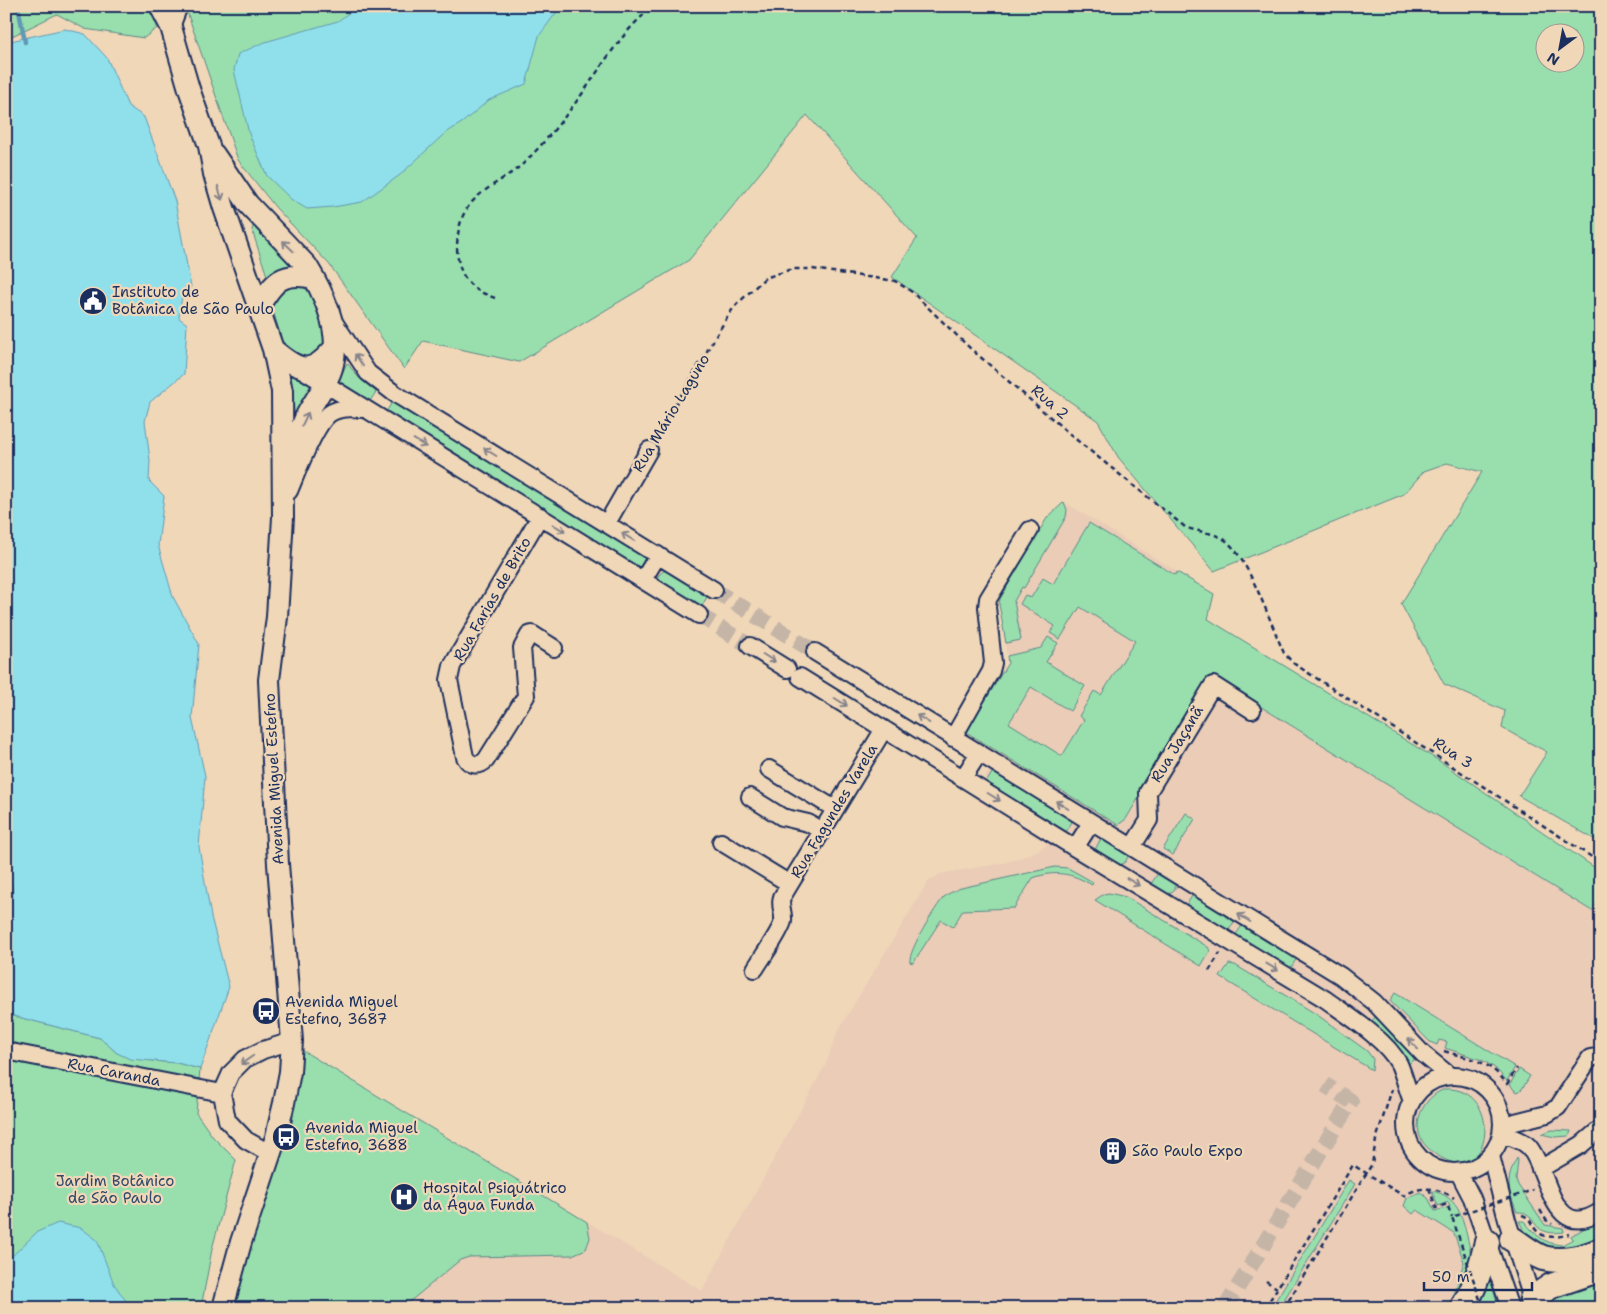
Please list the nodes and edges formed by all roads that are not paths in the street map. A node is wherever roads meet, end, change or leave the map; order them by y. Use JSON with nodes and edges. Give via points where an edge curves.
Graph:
{"nodes":[{"id":1,"x":170,"y":13,"type":"edge"},
{"id":2,"x":209,"y":146,"type":"junction"},
{"id":3,"x":314,"y":278,"type":"junction"},
{"id":4,"x":258,"y":308,"type":"junction"},
{"id":5,"x":331,"y":317,"type":"junction"},
{"id":6,"x":335,"y":347,"type":"junction"},
{"id":7,"x":273,"y":349,"type":"junction"},
{"id":8,"x":298,"y":367,"type":"junction"},
{"id":9,"x":325,"y":384,"type":"junction"},
{"id":10,"x":364,"y":409,"type":"junction"},
{"id":11,"x":649,"y":450,"type":"road end"},
{"id":12,"x":289,"y":491,"type":"junction"},
{"id":13,"x":540,"y":516,"type":"junction"},
{"id":14,"x":283,"y":517,"type":"junction"},
{"id":15,"x":607,"y":523,"type":"junction"},
{"id":16,"x":1030,"y":530,"type":"dead end"},
{"id":17,"x":658,"y":555,"type":"junction"},
{"id":18,"x":643,"y":580,"type":"junction"},
{"id":19,"x":714,"y":590,"type":"tunnel mouth"},
{"id":20,"x":699,"y":615,"type":"tunnel mouth"},
{"id":21,"x":750,"y":646,"type":"tunnel mouth"},
{"id":22,"x":554,"y":648,"type":"dead end"},
{"id":23,"x":815,"y":652,"type":"tunnel mouth"},
{"id":24,"x":1252,"y":710,"type":"dead end"},
{"id":25,"x":884,"y":729,"type":"junction"},
{"id":26,"x":953,"y":738,"type":"junction"},
{"id":27,"x":979,"y":754,"type":"junction"},
{"id":28,"x":769,"y":769,"type":"dead end"},
{"id":29,"x":963,"y":778,"type":"junction"},
{"id":30,"x":750,"y":797,"type":"dead end"},
{"id":31,"x":835,"y":809,"type":"junction"},
{"id":32,"x":1091,"y":823,"type":"junction"},
{"id":33,"x":822,"y":831,"type":"junction"},
{"id":34,"x":721,"y":842,"type":"dead end"},
{"id":35,"x":1132,"y":847,"type":"junction"},
{"id":36,"x":1075,"y":848,"type":"junction"},
{"id":37,"x":787,"y":888,"type":"junction"},
{"id":38,"x":755,"y":969,"type":"dead end"},
{"id":39,"x":292,"y":1041,"type":"junction"},
{"id":40,"x":6,"y":1050,"type":"edge"},
{"id":41,"x":1601,"y":1056,"type":"edge"},
{"id":42,"x":1450,"y":1076,"type":"junction"},
{"id":43,"x":222,"y":1093,"type":"junction"},
{"id":44,"x":1412,"y":1101,"type":"junction"},
{"id":45,"x":1601,"y":1128,"type":"edge"},
{"id":46,"x":1502,"y":1129,"type":"junction"},
{"id":47,"x":271,"y":1154,"type":"junction"},
{"id":48,"x":1491,"y":1156,"type":"junction"},
{"id":49,"x":1540,"y":1169,"type":"junction"},
{"id":50,"x":1459,"y":1172,"type":"junction"},
{"id":51,"x":1498,"y":1188,"type":"junction"},
{"id":52,"x":1464,"y":1203,"type":"junction"},
{"id":53,"x":1601,"y":1210,"type":"edge"},
{"id":54,"x":1512,"y":1239,"type":"junction"},
{"id":55,"x":1488,"y":1242,"type":"junction"},
{"id":56,"x":1601,"y":1250,"type":"edge"},
{"id":57,"x":1544,"y":1258,"type":"junction"},
{"id":58,"x":1601,"y":1269,"type":"edge"},
{"id":59,"x":1539,"y":1298,"type":"edge"},
{"id":60,"x":223,"y":1308,"type":"edge"},
{"id":61,"x":1462,"y":1308,"type":"edge"},
{"id":62,"x":1510,"y":1308,"type":"edge"}],
"edges":[{"from":1,"to":2,"type":"main road","name":"Avenida Miguel Estefno"},
{"from":3,"to":2,"type":"main road","name":"Avenida Miguel Estefno","one_way":true,"via":[[294,251],[248,204]]},
{"from":2,"to":4,"type":"main road","name":"Avenida Miguel Estefno","one_way":true,"via":[[224,208]]},
{"from":3,"to":4,"type":"main road","via":[[299,275],[281,279]]},
{"from":3,"to":5,"type":"main road","name":"Avenida Miguel Estefno"},
{"from":4,"to":7,"type":"main road","name":"Avenida Miguel Estefno"},
{"from":5,"to":6,"type":"main road","name":"Avenida Miguel Estefno"},
{"from":15,"to":5,"type":"street","one_way":true,"via":[[373,378]]},
{"from":6,"to":8,"type":"main road","via":[[318,365]]},
{"from":6,"to":9,"type":"main road","name":"Avenida Miguel Estefno","via":[[332,368]]},
{"from":7,"to":8,"type":"main road"},
{"from":7,"to":14,"type":"main road","name":"Avenida Miguel Estefno","via":[[282,392]]},
{"from":8,"to":9,"type":"street"},
{"from":9,"to":10,"type":"street"},
{"from":12,"to":9,"type":"main road","name":"Avenida Miguel Estefno","one_way":true,"via":[[298,436]]},
{"from":10,"to":12,"type":"street","via":[[337,410],[329,414],[304,454]]},
{"from":10,"to":13,"type":"street","one_way":true},
{"from":11,"to":15,"type":"street","name":"Rua Mário Laguno"},
{"from":12,"to":14,"type":"main road","name":"Avenida Miguel Estefno"},
{"from":13,"to":18,"type":"street","one_way":true},
{"from":13,"to":22,"type":"street","name":"Rua Farias de Brito","via":[[450,673],[465,757],[472,764],[483,764],[526,696],[522,648],[529,635]]},
{"from":14,"to":39,"type":"main road","name":"Avenida Miguel Estefno","via":[[269,680],[278,864]]},
{"from":17,"to":15,"type":"street","one_way":true},
{"from":16,"to":26,"type":"street","via":[[988,599],[991,671]]},
{"from":17,"to":18,"type":"street"},
{"from":17,"to":19,"type":"street"},
{"from":18,"to":20,"type":"street"},
{"from":21,"to":25,"type":"street","one_way":true},
{"from":26,"to":23,"type":"street","one_way":true},
{"from":24,"to":35,"type":"street","name":"Rua Jaçanã","via":[[1214,684],[1148,792],[1149,820]]},
{"from":25,"to":29,"type":"street"},
{"from":25,"to":31,"type":"street","name":"Rua Fagundes Varela"},
{"from":26,"to":27,"type":"street"},
{"from":27,"to":29,"type":"street"},
{"from":32,"to":27,"type":"street","one_way":true},
{"from":28,"to":31,"type":"street"},
{"from":29,"to":36,"type":"street","one_way":true},
{"from":30,"to":33,"type":"street","via":[[780,816],[808,822]]},
{"from":31,"to":33,"type":"street","name":"Rua Fagundes Varela"},
{"from":32,"to":35,"type":"street"},
{"from":32,"to":36,"type":"street"},
{"from":33,"to":37,"type":"street","name":"Rua Fagundes Varela"},
{"from":34,"to":37,"type":"street"},
{"from":42,"to":35,"type":"street","one_way":true,"via":[[1423,1054],[1360,990],[1341,976]]},
{"from":36,"to":44,"type":"street","one_way":true,"via":[[1325,999],[1364,1027],[1398,1063]]},
{"from":37,"to":38,"type":"street","via":[[780,901],[782,924]]},
{"from":39,"to":43,"type":"street","one_way":true,"via":[[245,1059],[231,1073]]},
{"from":39,"to":47,"type":"main road","name":"Avenida Miguel Estefno","via":[[290,1072]]},
{"from":40,"to":43,"type":"street","name":"Rua Caranda"},
{"from":41,"to":46,"type":"street","via":[[1590,1058],[1558,1107]]},
{"from":42,"to":44,"type":"street","via":[[1421,1089]]},
{"from":42,"to":46,"type":"street","via":[[1466,1077],[1493,1095],[1500,1109]]},
{"from":43,"to":47,"type":"street","via":[[227,1120],[246,1140]]},
{"from":44,"to":50,"type":"street","via":[[1406,1118],[1407,1137],[1416,1153],[1427,1164],[1442,1171]]},
{"from":45,"to":49,"type":"street","via":[[1581,1145]]},
{"from":46,"to":48,"type":"street","via":[[1498,1146]]},
{"from":46,"to":49,"type":"street","via":[[1526,1144]]},
{"from":47,"to":60,"type":"main road","name":"Avenida Miguel Estefno"},
{"from":48,"to":50,"type":"street","via":[[1477,1167]]},
{"from":48,"to":51,"type":"street"},
{"from":49,"to":53,"type":"street","via":[[1561,1212],[1580,1219]]},
{"from":50,"to":52,"type":"street"},
{"from":51,"to":52,"type":"street"},
{"from":51,"to":54,"type":"street"},
{"from":52,"to":55,"type":"street"},
{"from":54,"to":57,"type":"highway"},
{"from":54,"to":59,"type":"street"},
{"from":55,"to":61,"type":"highway","via":[[1476,1280]]},
{"from":55,"to":62,"type":"street"},
{"from":56,"to":57,"type":"highway","via":[[1576,1258]]},
{"from":57,"to":59,"type":"highway"},
{"from":58,"to":59,"type":"highway"}]}
